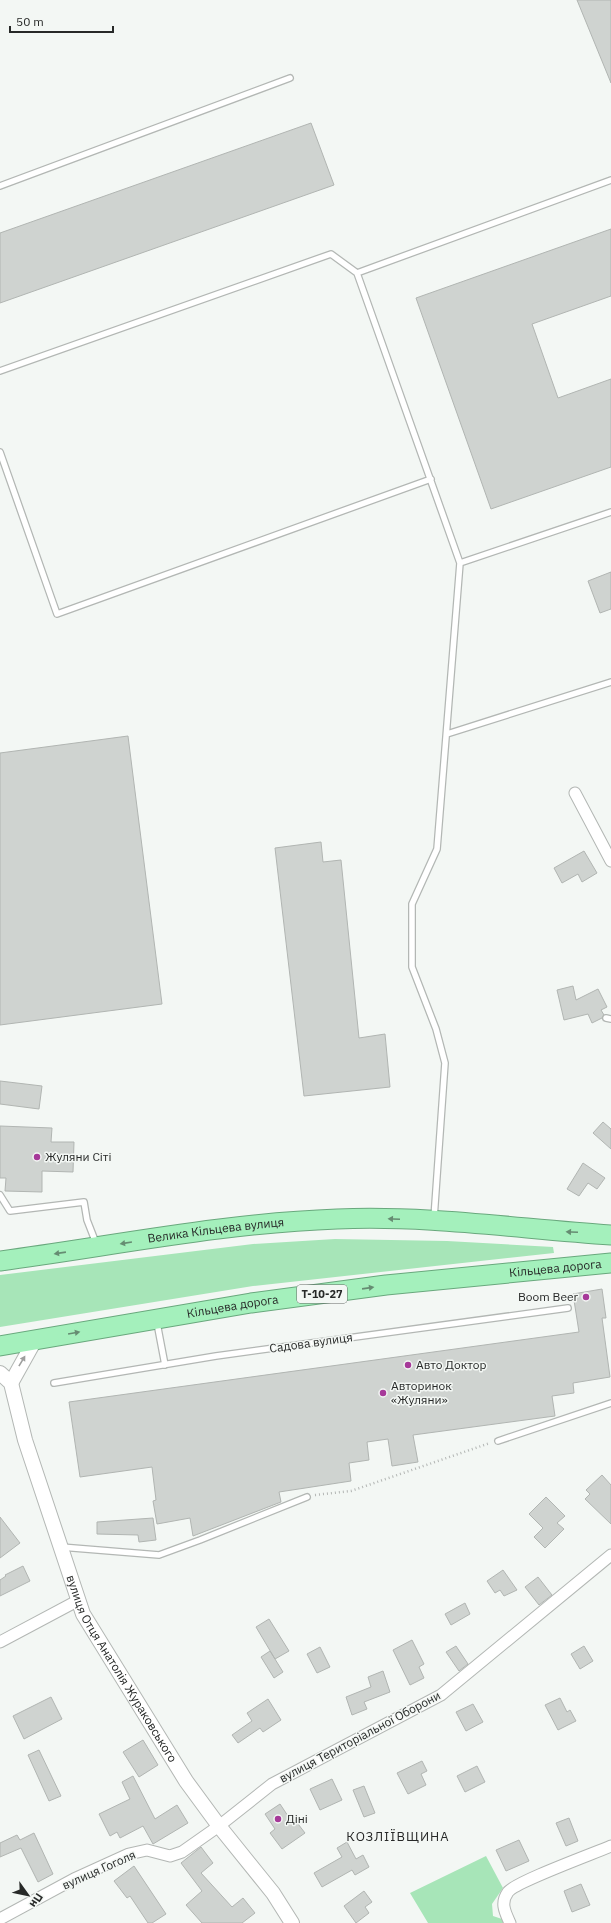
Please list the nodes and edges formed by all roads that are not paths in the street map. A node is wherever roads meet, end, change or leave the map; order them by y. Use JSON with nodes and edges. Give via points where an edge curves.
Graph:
{"nodes":[{"id":1,"x":290,"y":78,"type":"dead end"},
{"id":2,"x":611,"y":180,"type":"edge"},
{"id":3,"x":0,"y":186,"type":"edge"},
{"id":4,"x":358,"y":273,"type":"junction"},
{"id":5,"x":0,"y":371,"type":"edge"},
{"id":6,"x":0,"y":452,"type":"edge"},
{"id":7,"x":431,"y":479,"type":"junction"},
{"id":8,"x":611,"y":512,"type":"edge"},
{"id":9,"x":460,"y":563,"type":"junction"},
{"id":10,"x":611,"y":682,"type":"edge"},
{"id":11,"x":446,"y":734,"type":"junction"},
{"id":12,"x":576,"y":793,"type":"dead end"},
{"id":13,"x":611,"y":861,"type":"edge"},
{"id":14,"x":0,"y":1195,"type":"edge"},
{"id":15,"x":433,"y":1220,"type":"junction"},
{"id":16,"x":611,"y":1234,"type":"edge"},
{"id":17,"x":98,"y":1248,"type":"junction"},
{"id":18,"x":0,"y":1262,"type":"edge"},
{"id":19,"x":611,"y":1263,"type":"edge"},
{"id":20,"x":568,"y":1308,"type":"dead end"},
{"id":21,"x":156,"y":1319,"type":"junction"},
{"id":22,"x":36,"y":1340,"type":"junction"},
{"id":23,"x":0,"y":1346,"type":"edge"},
{"id":24,"x":165,"y":1365,"type":"junction"},
{"id":25,"x":0,"y":1373,"type":"edge"},
{"id":26,"x":54,"y":1383,"type":"dead end"},
{"id":27,"x":5,"y":1384,"type":"edge"},
{"id":28,"x":611,"y":1403,"type":"edge"},
{"id":29,"x":498,"y":1441,"type":"road end"},
{"id":30,"x":307,"y":1497,"type":"road end"},
{"id":31,"x":59,"y":1547,"type":"junction"},
{"id":32,"x":611,"y":1555,"type":"edge"},
{"id":33,"x":77,"y":1601,"type":"junction"},
{"id":34,"x":0,"y":1642,"type":"edge"},
{"id":35,"x":219,"y":1826,"type":"junction"},
{"id":36,"x":611,"y":1846,"type":"edge"},
{"id":37,"x":0,"y":1919,"type":"edge"},
{"id":38,"x":292,"y":1923,"type":"edge"},
{"id":39,"x":510,"y":1923,"type":"edge"}],
"edges":[{"from":1,"to":3,"type":"lane"},
{"from":2,"to":4,"type":"lane"},
{"from":4,"to":5,"type":"lane","via":[[331,254]]},
{"from":4,"to":7,"type":"lane"},
{"from":6,"to":7,"type":"lane","via":[[57,614]]},
{"from":7,"to":9,"type":"lane"},
{"from":8,"to":9,"type":"lane"},
{"from":9,"to":11,"type":"lane"},
{"from":10,"to":11,"type":"lane"},
{"from":11,"to":15,"type":"lane","via":[[437,849],[412,904],[412,967],[436,1029],[445,1062],[437,1194]]},
{"from":12,"to":13,"type":"street"},
{"from":14,"to":17,"type":"lane","via":[[10,1211],[84,1202],[87,1220]]},
{"from":16,"to":15,"type":"highway","one_way":true},
{"from":15,"to":17,"type":"highway","name":"Велика Кільцева вулиця","one_way":true,"via":[[373,1218],[300,1221],[212,1230]]},
{"from":17,"to":18,"type":"highway","name":"Велика Кільцева вулиця","one_way":true},
{"from":21,"to":19,"type":"highway","name":"Кільцева дорога","number":"Т-10-27","one_way":true,"via":[[386,1285]]},
{"from":20,"to":24,"type":"lane","name":"Садова вулиця"},
{"from":22,"to":21,"type":"highway","name":"Кільцева дорога","number":"Т-10-27","one_way":true},
{"from":21,"to":24,"type":"lane"},
{"from":22,"to":23,"type":"highway","name":"Кільцева дорога","number":"Т-10-27"},
{"from":27,"to":22,"type":"street","one_way":true},
{"from":24,"to":26,"type":"lane","name":"Садова вулиця"},
{"from":25,"to":27,"type":"street"},
{"from":27,"to":31,"type":"street","name":"вулиця Отця Анатолія Жураковського"},
{"from":28,"to":29,"type":"lane"},
{"from":30,"to":31,"type":"lane","via":[[159,1554]]},
{"from":31,"to":33,"type":"street","name":"вулиця Отця Анатолія Жураковського"},
{"from":32,"to":35,"type":"street","name":"вулиця Територіальної Оборони","via":[[441,1695],[272,1784]]},
{"from":33,"to":34,"type":"street"},
{"from":33,"to":35,"type":"street","name":"вулиця Отця Анатолія Жураковського","via":[[94,1635],[165,1748]]},
{"from":35,"to":37,"type":"street","name":"вулиця Гоголя","via":[[182,1852],[170,1856],[147,1850],[130,1854],[74,1879]]},
{"from":35,"to":38,"type":"street","name":"вулиця Отця Анатолія Жураковського","via":[[260,1875]]},
{"from":36,"to":39,"type":"street","via":[[509,1890],[504,1899],[504,1910]]}]}
